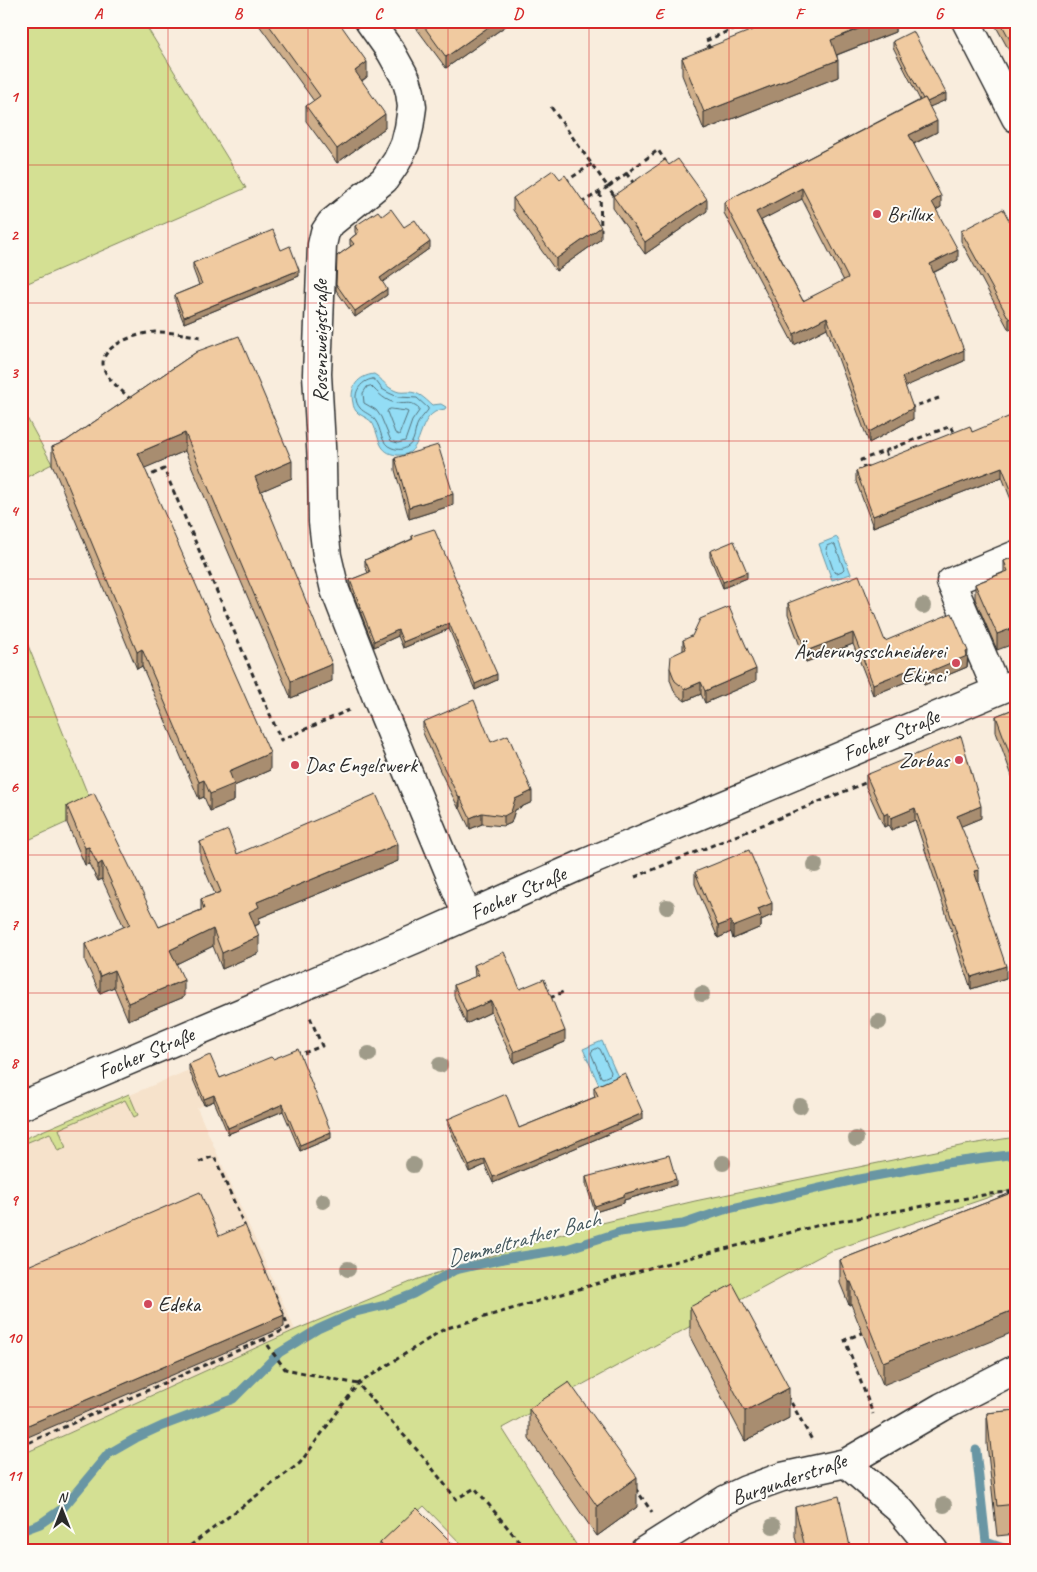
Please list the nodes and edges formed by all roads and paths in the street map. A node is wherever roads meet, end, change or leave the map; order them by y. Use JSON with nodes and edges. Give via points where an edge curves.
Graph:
{"nodes":[{"id":1,"x":369,"y":21,"type":"edge"},
{"id":2,"x":750,"y":21,"type":"edge"},
{"id":3,"x":966,"y":21,"type":"edge"},
{"id":4,"x":713,"y":55,"type":"edge"},
{"id":5,"x":552,"y":107,"type":"dead end"},
{"id":6,"x":1016,"y":118,"type":"edge"},
{"id":7,"x":592,"y":164,"type":"junction"},
{"id":8,"x":668,"y":166,"type":"edge"},
{"id":9,"x":626,"y":173,"type":"junction"},
{"id":10,"x":564,"y":182,"type":"edge"},
{"id":11,"x":608,"y":187,"type":"junction"},
{"id":12,"x":638,"y":188,"type":"edge"},
{"id":13,"x":600,"y":192,"type":"junction"},
{"id":14,"x":619,"y":201,"type":"edge"},
{"id":15,"x":579,"y":204,"type":"edge"},
{"id":16,"x":597,"y":234,"type":"edge"},
{"id":17,"x":201,"y":337,"type":"dead end"},
{"id":18,"x":939,"y":398,"type":"dead end"},
{"id":19,"x":134,"y":402,"type":"edge"},
{"id":20,"x":909,"y":408,"type":"edge"},
{"id":21,"x":929,"y":434,"type":"junction"},
{"id":22,"x":958,"y":441,"type":"edge"},
{"id":23,"x":932,"y":442,"type":"edge"},
{"id":24,"x":908,"y":443,"type":"junction"},
{"id":25,"x":911,"y":450,"type":"edge"},
{"id":26,"x":885,"y":451,"type":"junction"},
{"id":27,"x":890,"y":466,"type":"edge"},
{"id":28,"x":868,"y":475,"type":"edge"},
{"id":29,"x":142,"y":479,"type":"edge"},
{"id":30,"x":1016,"y":555,"type":"edge"},
{"id":31,"x":1007,"y":686,"type":"edge"},
{"id":32,"x":377,"y":698,"type":"junction"},
{"id":33,"x":875,"y":778,"type":"edge"},
{"id":34,"x":629,"y":879,"type":"dead end"},
{"id":35,"x":467,"y":915,"type":"junction"},
{"id":36,"x":563,"y":992,"type":"dead end"},
{"id":37,"x":548,"y":999,"type":"edge"},
{"id":38,"x":300,"y":1018,"type":"dead end"},
{"id":39,"x":304,"y":1053,"type":"dead end"},
{"id":40,"x":21,"y":1106,"type":"edge"},
{"id":41,"x":199,"y":1162,"type":"dead end"},
{"id":42,"x":1016,"y":1191,"type":"edge"},
{"id":43,"x":249,"y":1234,"type":"edge"},
{"id":44,"x":268,"y":1278,"type":"edge"},
{"id":45,"x":864,"y":1332,"type":"edge"},
{"id":46,"x":264,"y":1339,"type":"junction"},
{"id":47,"x":1016,"y":1369,"type":"edge"},
{"id":48,"x":358,"y":1384,"type":"junction"},
{"id":49,"x":785,"y":1390,"type":"edge"},
{"id":50,"x":882,"y":1441,"type":"junction"},
{"id":51,"x":21,"y":1446,"type":"edge"},
{"id":52,"x":836,"y":1465,"type":"junction"},
{"id":53,"x":632,"y":1485,"type":"edge"},
{"id":54,"x":668,"y":1534,"type":"junction"},
{"id":55,"x":183,"y":1551,"type":"edge"},
{"id":56,"x":528,"y":1551,"type":"edge"},
{"id":57,"x":644,"y":1551,"type":"edge"},
{"id":58,"x":934,"y":1551,"type":"edge"}],
"edges":[{"from":1,"to":32,"type":"street","name":"Rosenzweigstraße","via":[[406,79],[412,107],[405,144],[384,180],[331,223],[326,232],[320,256],[317,374],[327,556],[335,590]]},
{"from":2,"to":4,"type":"path","via":[[706,41]]},
{"from":3,"to":6,"type":"street"},
{"from":5,"to":7,"type":"path"},
{"from":7,"to":10,"type":"path"},
{"from":7,"to":11,"type":"path"},
{"from":8,"to":9,"type":"path","via":[[658,150]]},
{"from":9,"to":11,"type":"path"},
{"from":9,"to":12,"type":"path"},
{"from":11,"to":13,"type":"path"},
{"from":11,"to":14,"type":"path"},
{"from":13,"to":15,"type":"path"},
{"from":13,"to":16,"type":"path","via":[[601,230]]},
{"from":17,"to":19,"type":"path","via":[[153,332],[115,344],[107,352],[104,371]]},
{"from":18,"to":20,"type":"path"},
{"from":21,"to":22,"type":"path","via":[[951,426]]},
{"from":21,"to":23,"type":"path"},
{"from":21,"to":24,"type":"path"},
{"from":24,"to":25,"type":"path"},
{"from":24,"to":26,"type":"path"},
{"from":26,"to":27,"type":"path"},
{"from":26,"to":28,"type":"path","via":[[861,460]]},
{"from":29,"to":32,"type":"path","via":[[164,469],[281,740]]},
{"from":30,"to":31,"type":"street","via":[[951,582]]},
{"from":31,"to":35,"type":"street","name":"Focher Straße"},
{"from":32,"to":35,"type":"street","name":"Rosenzweigstraße"},
{"from":33,"to":34,"type":"path"},
{"from":35,"to":40,"type":"street","name":"Focher Straße"},
{"from":36,"to":37,"type":"path"},
{"from":38,"to":39,"type":"path","via":[[309,1014],[322,1046]]},
{"from":41,"to":43,"type":"path","via":[[214,1156]]},
{"from":42,"to":48,"type":"path","via":[[820,1225],[643,1270],[444,1329]]},
{"from":44,"to":46,"type":"path","via":[[289,1328]]},
{"from":45,"to":50,"type":"path","via":[[845,1340]]},
{"from":46,"to":48,"type":"path","via":[[285,1369]]},
{"from":46,"to":51,"type":"path"},
{"from":47,"to":50,"type":"street","name":"Burgunderstraße"},
{"from":48,"to":55,"type":"path","via":[[300,1463]]},
{"from":48,"to":56,"type":"path","via":[[456,1499],[475,1488]]},
{"from":49,"to":52,"type":"path"},
{"from":50,"to":52,"type":"street","name":"Burgunderstraße"},
{"from":52,"to":54,"type":"street","name":"Burgunderstraße","via":[[782,1477],[746,1490]]},
{"from":52,"to":58,"type":"street","via":[[900,1510]]},
{"from":53,"to":54,"type":"path"},
{"from":54,"to":57,"type":"street","name":"Burgunderstraße"}]}
